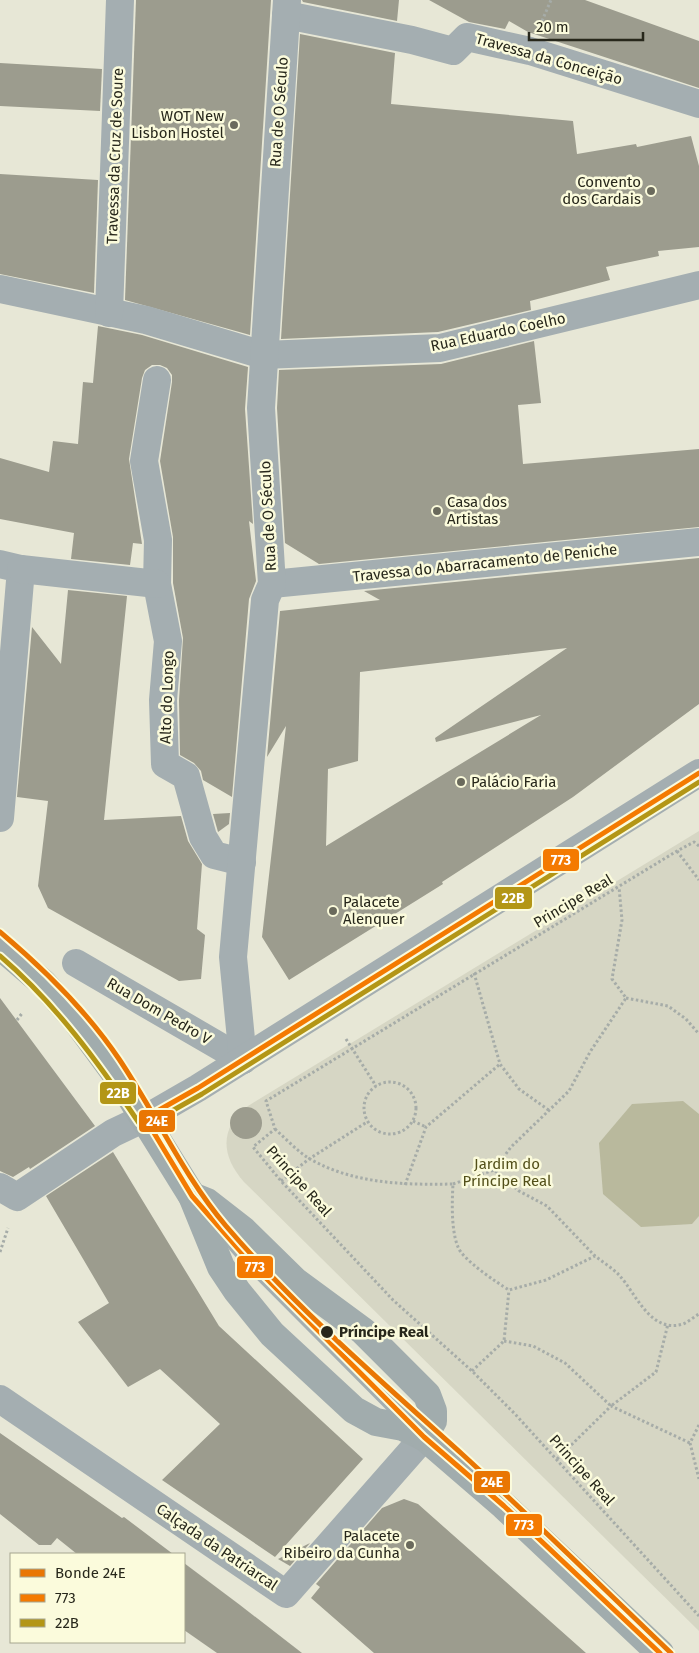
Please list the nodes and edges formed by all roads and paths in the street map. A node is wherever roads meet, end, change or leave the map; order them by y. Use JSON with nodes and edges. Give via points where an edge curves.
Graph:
{"nodes":[{"id":1,"x":120,"y":0,"type":"edge"},
{"id":2,"x":286,"y":7,"type":"edge"},
{"id":3,"x":699,"y":104,"type":"edge"},
{"id":4,"x":699,"y":284,"type":"edge"},
{"id":5,"x":0,"y":289,"type":"edge"},
{"id":6,"x":109,"y":313,"type":"junction"},
{"id":7,"x":263,"y":355,"type":"junction"},
{"id":8,"x":158,"y":380,"type":"dead end"},
{"id":9,"x":699,"y":542,"type":"edge"},
{"id":10,"x":11,"y":567,"type":"edge"},
{"id":11,"x":157,"y":584,"type":"junction"},
{"id":12,"x":272,"y":584,"type":"junction"},
{"id":13,"x":699,"y":773,"type":"edge"},
{"id":14,"x":0,"y":818,"type":"edge"},
{"id":15,"x":699,"y":846,"type":"edge"},
{"id":16,"x":677,"y":851,"type":"junction"},
{"id":17,"x":242,"y":862,"type":"junction"},
{"id":18,"x":699,"y":880,"type":"edge"},
{"id":19,"x":619,"y":887,"type":"junction"},
{"id":20,"x":0,"y":946,"type":"edge"},
{"id":21,"x":76,"y":963,"type":"dead end"},
{"id":22,"x":474,"y":973,"type":"junction"},
{"id":23,"x":626,"y":998,"type":"junction"},
{"id":24,"x":699,"y":1034,"type":"edge"},
{"id":25,"x":346,"y":1039,"type":"dead end"},
{"id":26,"x":351,"y":1048,"type":"junction"},
{"id":27,"x":243,"y":1060,"type":"junction"},
{"id":28,"x":500,"y":1064,"type":"junction"},
{"id":29,"x":376,"y":1086,"type":"junction"},
{"id":30,"x":550,"y":1111,"type":"junction"},
{"id":31,"x":145,"y":1118,"type":"junction"},
{"id":32,"x":413,"y":1120,"type":"junction"},
{"id":33,"x":367,"y":1122,"type":"junction"},
{"id":34,"x":426,"y":1127,"type":"junction"},
{"id":35,"x":275,"y":1129,"type":"junction"},
{"id":36,"x":309,"y":1159,"type":"junction"},
{"id":37,"x":494,"y":1170,"type":"junction"},
{"id":38,"x":281,"y":1180,"type":"junction"},
{"id":39,"x":453,"y":1184,"type":"junction"},
{"id":40,"x":405,"y":1185,"type":"junction"},
{"id":41,"x":0,"y":1187,"type":"edge"},
{"id":42,"x":192,"y":1196,"type":"junction"},
{"id":43,"x":595,"y":1256,"type":"junction"},
{"id":44,"x":509,"y":1290,"type":"junction"},
{"id":45,"x":699,"y":1314,"type":"edge"},
{"id":46,"x":668,"y":1324,"type":"junction"},
{"id":47,"x":504,"y":1341,"type":"junction"},
{"id":48,"x":472,"y":1371,"type":"junction"},
{"id":49,"x":0,"y":1400,"type":"edge"},
{"id":50,"x":611,"y":1406,"type":"junction"},
{"id":51,"x":699,"y":1425,"type":"edge"},
{"id":52,"x":424,"y":1437,"type":"junction"},
{"id":53,"x":690,"y":1442,"type":"junction"},
{"id":54,"x":557,"y":1458,"type":"junction"},
{"id":55,"x":699,"y":1479,"type":"edge"},
{"id":56,"x":699,"y":1616,"type":"edge"},
{"id":57,"x":660,"y":1653,"type":"edge"}],
"edges":[{"from":1,"to":6,"type":"street","name":"Travessa da Cruz de Soure"},
{"from":2,"to":3,"type":"street","name":"Travessa da Conceição","via":[[453,51],[467,36],[530,51]]},
{"from":2,"to":7,"type":"street","name":"Rua de O Século"},
{"from":4,"to":7,"type":"street","name":"Rua Eduardo Coelho","via":[[440,348]]},
{"from":5,"to":6,"type":"street","name":"Rua Eduardo Coelho"},
{"from":6,"to":7,"type":"street","name":"Rua Eduardo Coelho","via":[[146,320]]},
{"from":7,"to":12,"type":"street","name":"Rua de O Século","via":[[261,408]]},
{"from":8,"to":11,"type":"street","name":"Alto do Longo","via":[[144,461],[158,540]]},
{"from":9,"to":12,"type":"street","name":"Travessa do Abarracamento de Peniche"},
{"from":10,"to":11,"type":"street"},
{"from":10,"to":14,"type":"street"},
{"from":11,"to":17,"type":"street","name":"Alto do Longo","via":[[168,641],[163,700],[165,764],[186,776],[203,837],[214,855]]},
{"from":12,"to":17,"type":"street","name":"Rua de O Século","via":[[265,600]]},
{"from":13,"to":27,"type":"street"},
{"from":15,"to":16,"type":"path","name":"Principe Real","via":[[694,842]]},
{"from":16,"to":18,"type":"path"},
{"from":16,"to":19,"type":"path","name":"Principe Real"},
{"from":17,"to":27,"type":"street","name":"Rua de O Século","via":[[233,957]]},
{"from":19,"to":22,"type":"path","name":"Principe Real"},
{"from":19,"to":23,"type":"path","via":[[622,920],[612,979]]},
{"from":20,"to":31,"type":"main road","via":[[43,983],[75,1019]]},
{"from":21,"to":27,"type":"street","name":"Rua Dom Pedro V"},
{"from":22,"to":26,"type":"path","name":"Principe Real"},
{"from":22,"to":28,"type":"path"},
{"from":23,"to":24,"type":"path","via":[[668,1006]]},
{"from":23,"to":30,"type":"path","via":[[569,1091]]},
{"from":25,"to":26,"type":"path"},
{"from":26,"to":29,"type":"path"},
{"from":26,"to":35,"type":"path","name":"Principe Real","via":[[266,1101]]},
{"from":27,"to":31,"type":"street"},
{"from":28,"to":30,"type":"path","via":[[519,1089]]},
{"from":28,"to":34,"type":"path"},
{"from":29,"to":32,"type":"path","via":[[389,1082],[408,1089],[415,1100]]},
{"from":29,"to":33,"type":"path","via":[[364,1102]]},
{"from":30,"to":37,"type":"path","via":[[511,1147]]},
{"from":31,"to":41,"type":"street","via":[[113,1133],[17,1197]]},
{"from":31,"to":42,"type":"main road"},
{"from":32,"to":33,"type":"path","via":[[404,1130],[391,1135],[378,1132]]},
{"from":32,"to":34,"type":"path"},
{"from":33,"to":36,"type":"path"},
{"from":34,"to":40,"type":"path"},
{"from":35,"to":36,"type":"path"},
{"from":35,"to":38,"type":"path","name":"Principe Real","via":[[253,1147]]},
{"from":36,"to":38,"type":"path"},
{"from":36,"to":40,"type":"path","via":[[334,1170]]},
{"from":37,"to":39,"type":"path"},
{"from":37,"to":43,"type":"path","via":[[519,1191],[547,1206]]},
{"from":38,"to":48,"type":"path","name":"Principe Real","via":[[393,1300]]},
{"from":39,"to":40,"type":"path"},
{"from":39,"to":44,"type":"path","via":[[451,1206],[458,1248],[488,1277]]},
{"from":42,"to":52,"type":"main road","via":[[221,1267],[236,1291],[272,1334],[354,1410],[376,1422],[403,1427]]},
{"from":42,"to":52,"type":"main road","via":[[207,1202],[243,1230],[295,1281],[363,1331],[427,1395],[434,1411],[430,1429]]},
{"from":43,"to":44,"type":"path","via":[[546,1280]]},
{"from":43,"to":46,"type":"path","via":[[619,1275],[645,1311],[655,1320]]},
{"from":44,"to":47,"type":"path"},
{"from":45,"to":46,"type":"path","via":[[682,1324]]},
{"from":46,"to":50,"type":"path","via":[[656,1372]]},
{"from":47,"to":48,"type":"path"},
{"from":47,"to":50,"type":"path","via":[[533,1346],[565,1363]]},
{"from":48,"to":54,"type":"path","name":"Principe Real"},
{"from":49,"to":52,"type":"street","name":"Calçada da Patriarcal","via":[[286,1594]]},
{"from":50,"to":53,"type":"path"},
{"from":50,"to":54,"type":"path"},
{"from":51,"to":53,"type":"path"},
{"from":52,"to":57,"type":"main road","via":[[504,1506]]},
{"from":53,"to":55,"type":"path"},
{"from":54,"to":56,"type":"path","name":"Principe Real"}]}
